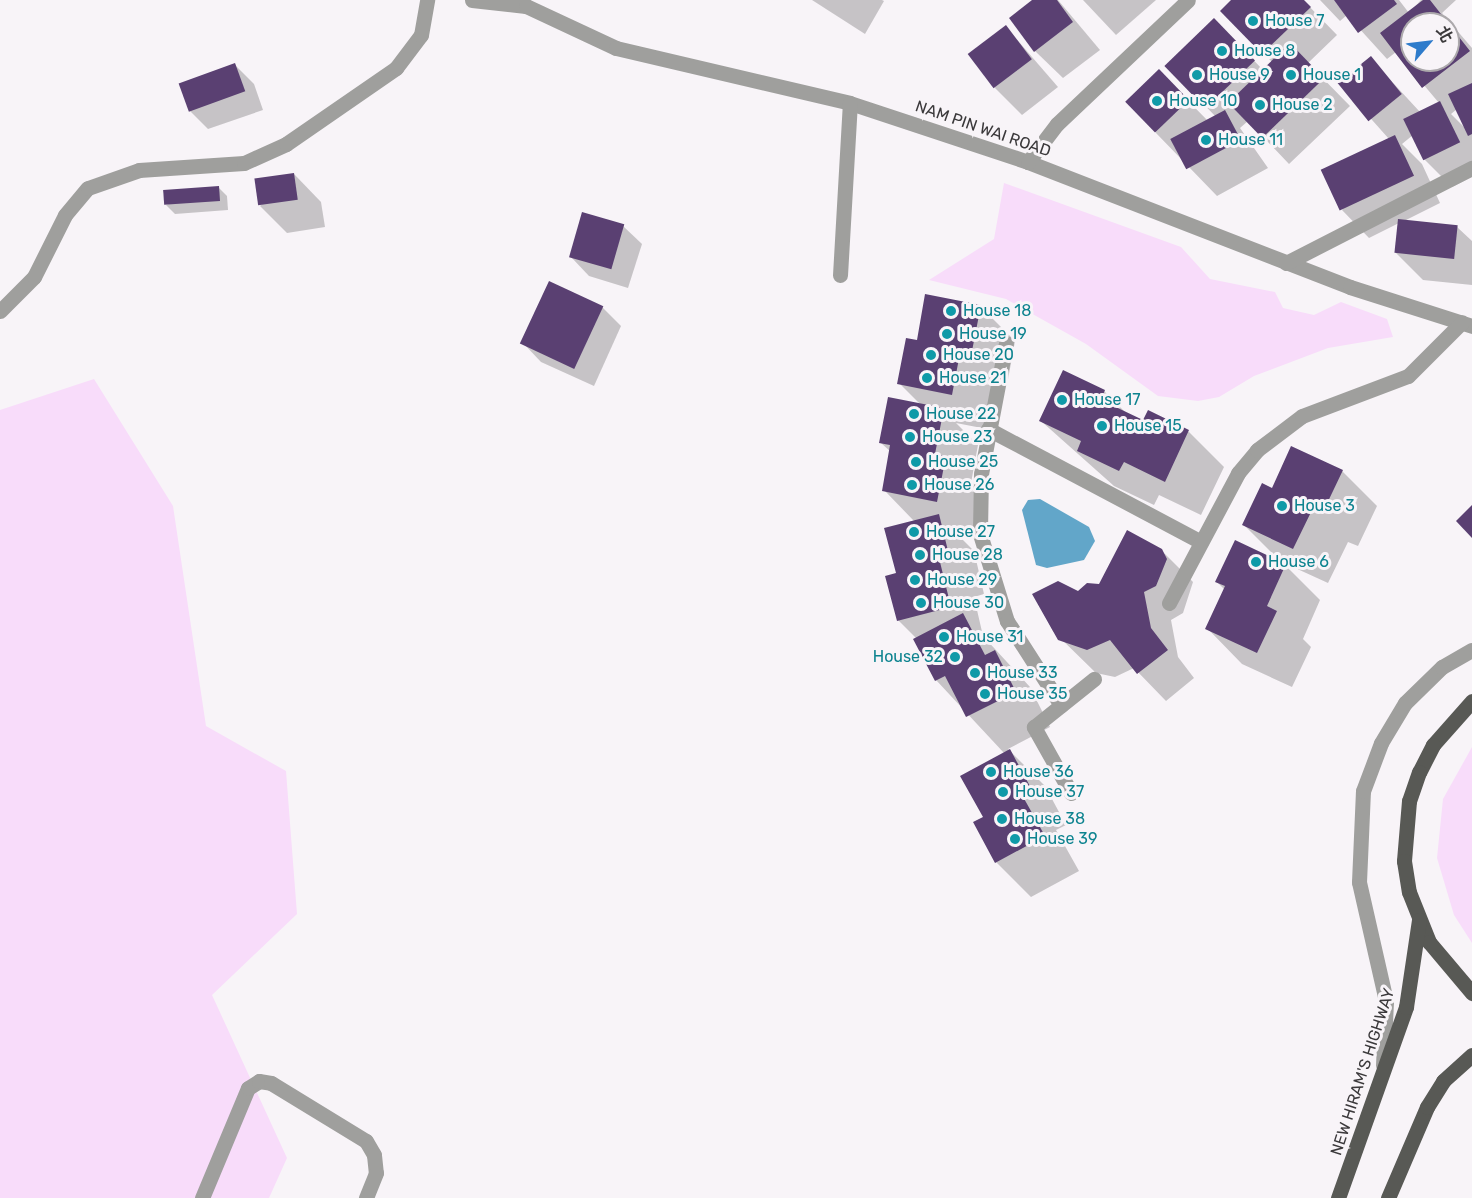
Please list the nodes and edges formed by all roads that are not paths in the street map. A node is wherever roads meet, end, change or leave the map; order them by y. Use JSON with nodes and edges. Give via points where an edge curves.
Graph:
{"nodes":[{"id":1,"x":427,"y":0,"type":"edge"},
{"id":2,"x":472,"y":0,"type":"edge"},
{"id":3,"x":1188,"y":0,"type":"edge"},
{"id":4,"x":528,"y":3,"type":"edge"},
{"id":5,"x":850,"y":103,"type":"junction"},
{"id":6,"x":1028,"y":162,"type":"junction"},
{"id":7,"x":1472,"y":168,"type":"edge"},
{"id":8,"x":1286,"y":263,"type":"junction"},
{"id":9,"x":840,"y":275,"type":"dead end"},
{"id":10,"x":0,"y":311,"type":"edge"},
{"id":11,"x":1467,"y":324,"type":"edge"},
{"id":12,"x":1006,"y":343,"type":"dead end"},
{"id":13,"x":988,"y":429,"type":"junction"},
{"id":14,"x":1201,"y":542,"type":"junction"},
{"id":15,"x":1169,"y":603,"type":"dead end"},
{"id":16,"x":1472,"y":650,"type":"edge"},
{"id":17,"x":1094,"y":679,"type":"dead end"},
{"id":18,"x":1472,"y":701,"type":"edge"},
{"id":19,"x":1061,"y":705,"type":"junction"},
{"id":20,"x":1071,"y":793,"type":"dead end"},
{"id":21,"x":1419,"y":921,"type":"junction"},
{"id":22,"x":1472,"y":993,"type":"edge"},
{"id":23,"x":1472,"y":1055,"type":"edge"},
{"id":24,"x":1383,"y":1080,"type":"junction"},
{"id":25,"x":202,"y":1198,"type":"edge"},
{"id":26,"x":366,"y":1198,"type":"edge"},
{"id":27,"x":1338,"y":1198,"type":"edge"},
{"id":28,"x":1388,"y":1198,"type":"edge"}],
"edges":[{"from":1,"to":10,"type":"street","via":[[421,35],[396,68],[286,144],[244,163],[139,170],[88,188],[65,215],[34,277]]},
{"from":2,"to":4,"type":"street","name":"NAM PIN WAI ROAD"},
{"from":3,"to":6,"type":"street","via":[[1057,124]]},
{"from":4,"to":5,"type":"street","name":"NAM PIN WAI ROAD","via":[[616,48]]},
{"from":5,"to":6,"type":"street","name":"NAM PIN WAI ROAD"},
{"from":5,"to":9,"type":"street"},
{"from":6,"to":8,"type":"street","name":"NAM PIN WAI ROAD"},
{"from":7,"to":8,"type":"street"},
{"from":8,"to":11,"type":"street","name":"NAM PIN WAI ROAD"},
{"from":11,"to":14,"type":"street","via":[[1408,376],[1328,403],[1278,432],[1238,473]]},
{"from":12,"to":13,"type":"street"},
{"from":13,"to":14,"type":"street"},
{"from":13,"to":19,"type":"street","via":[[979,504],[986,564],[1007,621]]},
{"from":14,"to":15,"type":"street"},
{"from":16,"to":24,"type":"street","via":[[1442,667],[1405,703],[1381,743],[1363,791],[1359,882],[1386,1001]]},
{"from":17,"to":19,"type":"street"},
{"from":18,"to":21,"type":"main road","via":[[1433,745],[1409,801],[1404,861]]},
{"from":19,"to":20,"type":"street","via":[[1035,727]]},
{"from":21,"to":22,"type":"main road","via":[[1442,962]]},
{"from":21,"to":24,"type":"main road","name":"NEW HIRAM'S HIGHWAY","via":[[1406,1007]]},
{"from":23,"to":28,"type":"main road","via":[[1443,1081],[1427,1107]]},
{"from":24,"to":27,"type":"main road","name":"NEW HIRAM'S HIGHWAY"},
{"from":25,"to":26,"type":"street","via":[[248,1088],[259,1081],[271,1083],[366,1141],[374,1155],[376,1173]]}]}
